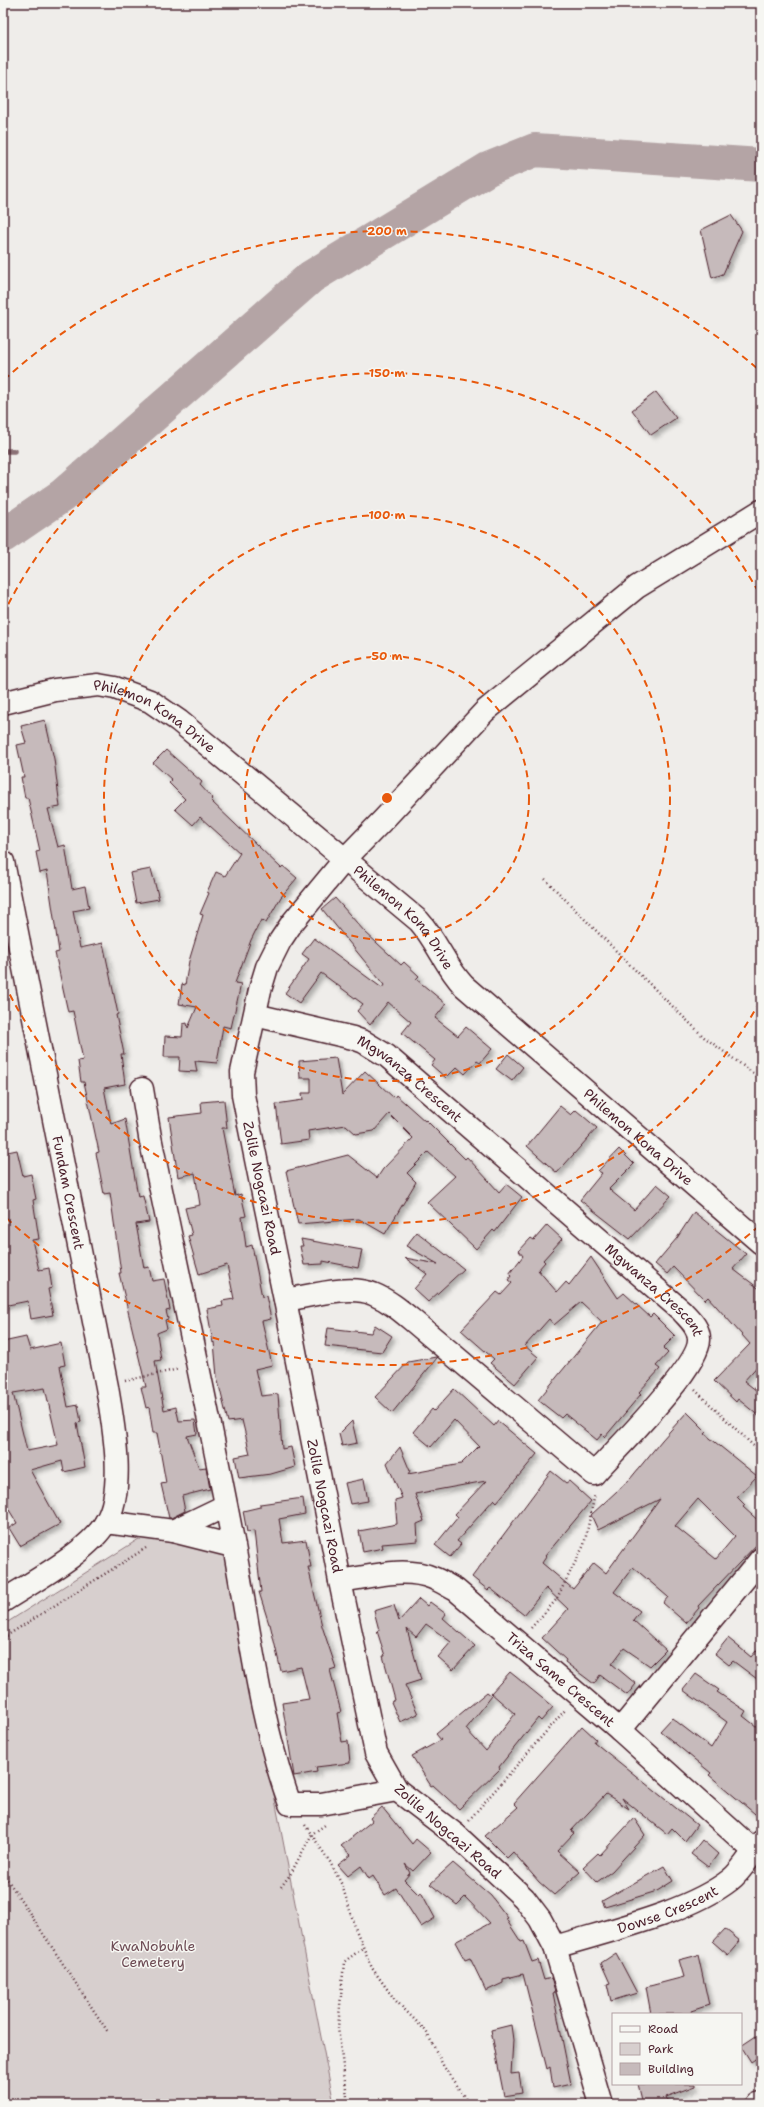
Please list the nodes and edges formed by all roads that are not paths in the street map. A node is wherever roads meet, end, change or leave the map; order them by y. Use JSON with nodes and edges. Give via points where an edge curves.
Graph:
{"nodes":[{"id":1,"x":761,"y":511,"type":"edge"},
{"id":2,"x":3,"y":703,"type":"edge"},
{"id":3,"x":345,"y":859,"type":"junction"},
{"id":4,"x":3,"y":862,"type":"edge"},
{"id":5,"x":255,"y":1015,"type":"junction"},
{"id":6,"x":142,"y":1089,"type":"dead end"},
{"id":7,"x":761,"y":1243,"type":"edge"},
{"id":8,"x":285,"y":1300,"type":"junction"},
{"id":9,"x":225,"y":1506,"type":"junction"},
{"id":10,"x":106,"y":1522,"type":"junction"},
{"id":11,"x":173,"y":1531,"type":"junction"},
{"id":12,"x":234,"y":1546,"type":"junction"},
{"id":13,"x":761,"y":1559,"type":"edge"},
{"id":14,"x":340,"y":1581,"type":"junction"},
{"id":15,"x":6,"y":1593,"type":"edge"},
{"id":16,"x":620,"y":1730,"type":"junction"},
{"id":17,"x":397,"y":1790,"type":"junction"},
{"id":18,"x":757,"y":1847,"type":"edge"},
{"id":19,"x":555,"y":1947,"type":"junction"},
{"id":20,"x":761,"y":2103,"type":"edge"},
{"id":21,"x":601,"y":2104,"type":"edge"},
{"id":22,"x":758,"y":2104,"type":"edge"}],
"edges":[{"from":1,"to":3,"type":"street","name":"Zolile Nogcazi Road","via":[[637,587],[485,711]]},
{"from":2,"to":3,"type":"street","name":"Philemon Kona Drive","via":[[55,690],[98,685],[115,688],[150,701],[179,721]]},
{"from":3,"to":5,"type":"street","name":"Zolile Nogcazi Road","via":[[280,941],[267,967]]},
{"from":3,"to":7,"type":"street","name":"Philemon Kona Drive","via":[[429,931],[452,972],[464,986]]},
{"from":4,"to":10,"type":"street","name":"Fundam Crescent","via":[[107,1387],[117,1461],[116,1483]]},
{"from":5,"to":8,"type":"street","name":"Zolile Nogcazi Road","via":[[242,1072],[243,1095]]},
{"from":5,"to":8,"type":"street","name":"Mgwanza Crescent","via":[[364,1042],[387,1056],[682,1311],[694,1325],[699,1339],[695,1356],[681,1378],[594,1474],[388,1302],[358,1290]]},
{"from":6,"to":9,"type":"street"},
{"from":8,"to":14,"type":"street","name":"Zolile Nogcazi Road"},
{"from":9,"to":11,"type":"street"},
{"from":9,"to":12,"type":"street"},
{"from":10,"to":11,"type":"street"},
{"from":10,"to":15,"type":"street","name":"Fundam Crescent","via":[[62,1563]]},
{"from":11,"to":12,"type":"street"},
{"from":12,"to":17,"type":"street","via":[[260,1689],[281,1780],[290,1804],[321,1804]]},
{"from":13,"to":16,"type":"street"},
{"from":14,"to":16,"type":"street","name":"Triza Same Crescent","via":[[399,1573],[415,1574],[432,1578],[456,1590]]},
{"from":14,"to":17,"type":"street","name":"Zolile Nogcazi Road","via":[[376,1753]]},
{"from":16,"to":18,"type":"street","name":"Triza Same Crescent"},
{"from":17,"to":19,"type":"street","name":"Zolile Nogcazi Road","via":[[456,1835],[524,1898],[540,1919]]},
{"from":18,"to":19,"type":"street","name":"Dowse Crescent","via":[[732,1879],[713,1892],[649,1918]]},
{"from":19,"to":21,"type":"street","name":"Zolile Nogcazi Road"},
{"from":20,"to":22,"type":"street"}]}
